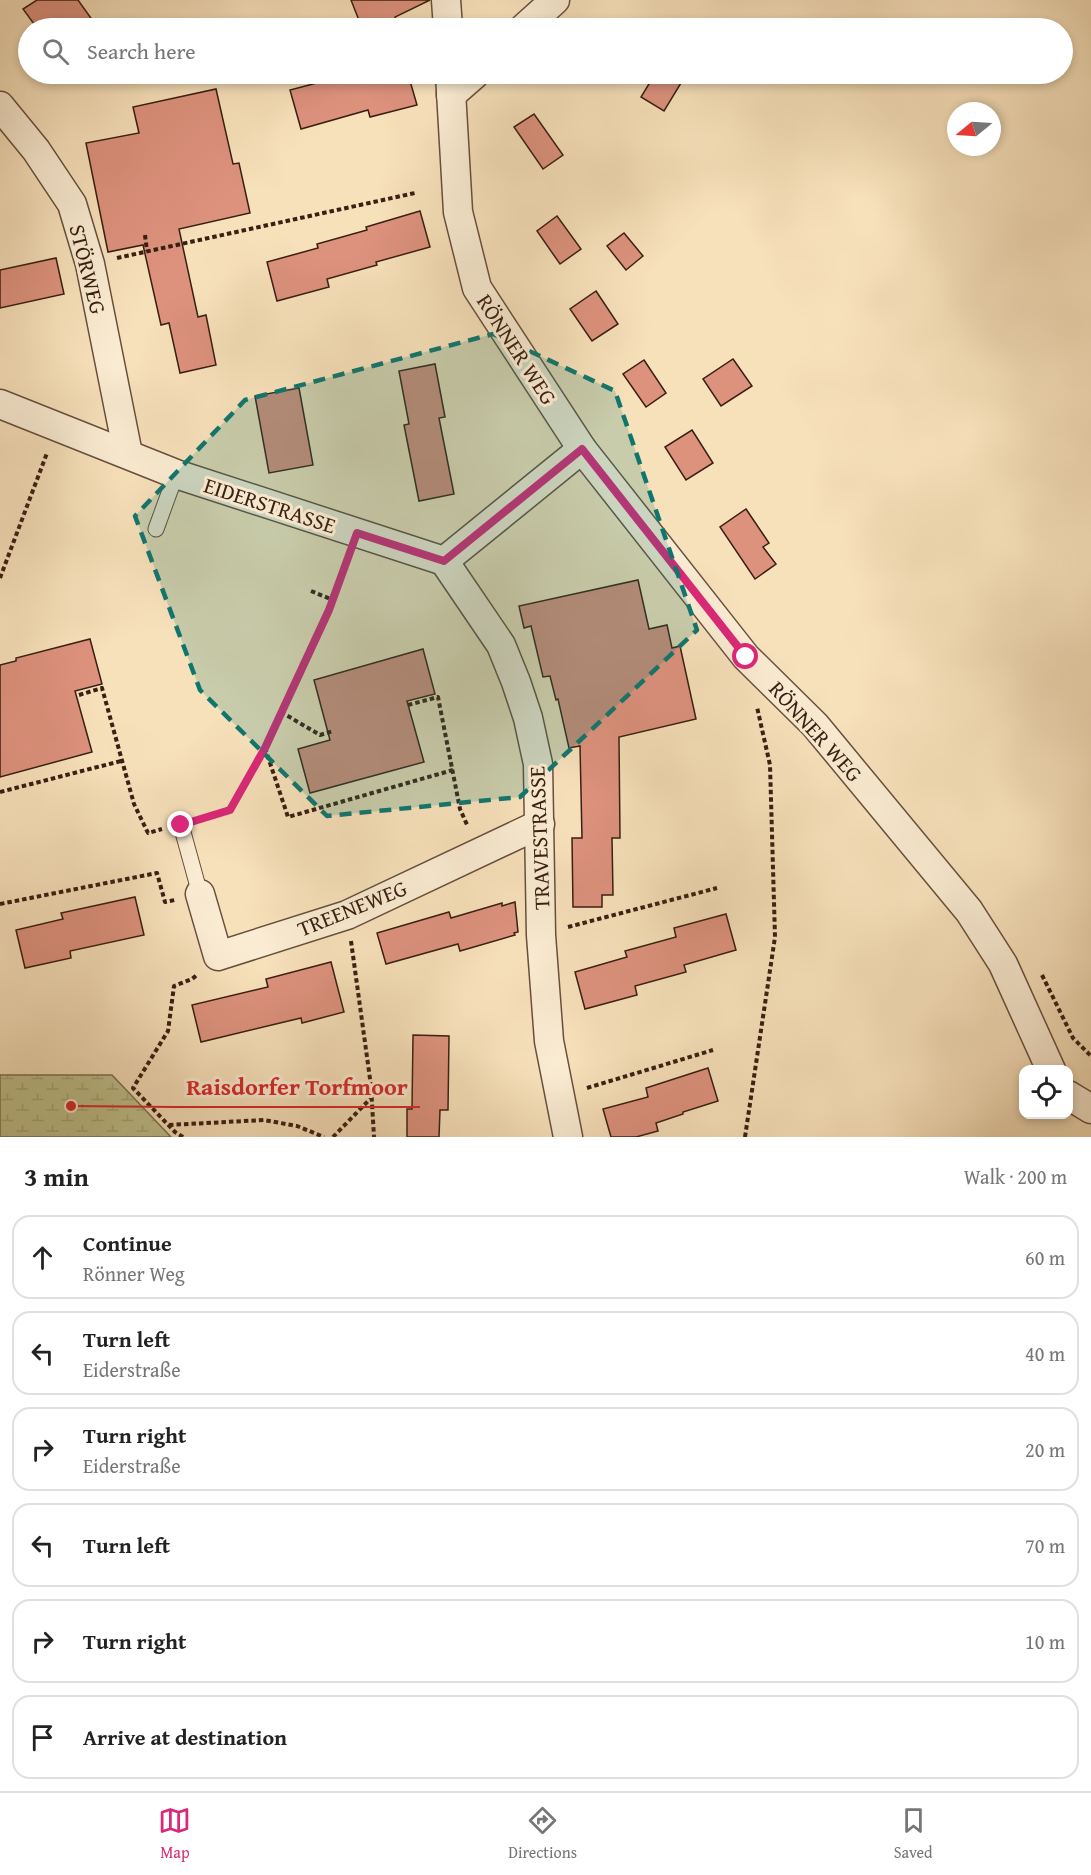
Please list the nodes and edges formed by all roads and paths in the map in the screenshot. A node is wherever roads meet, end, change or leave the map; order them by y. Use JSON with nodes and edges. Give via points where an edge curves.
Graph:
{"nodes":[{"id":1,"x":446,"y":0,"type":"edge"},
{"id":2,"x":555,"y":0,"type":"edge"},
{"id":3,"x":447,"y":18,"type":"edge"},
{"id":4,"x":535,"y":18,"type":"edge"},
{"id":5,"x":451,"y":84,"type":"edge"},
{"id":6,"x":0,"y":106,"type":"edge"},
{"id":7,"x":415,"y":193,"type":"dead end"},
{"id":8,"x":144,"y":235,"type":"dead end"},
{"id":9,"x":147,"y":251,"type":"junction"},
{"id":10,"x":90,"y":264,"type":"junction"},
{"id":11,"x":0,"y":404,"type":"edge"},
{"id":12,"x":57,"y":426,"type":"junction"},
{"id":13,"x":582,"y":449,"type":"junction"},
{"id":14,"x":128,"y":454,"type":"junction"},
{"id":15,"x":177,"y":474,"type":"junction"},
{"id":16,"x":156,"y":529,"type":"dead end"},
{"id":17,"x":357,"y":533,"type":"junction"},
{"id":18,"x":444,"y":561,"type":"junction"},
{"id":19,"x":0,"y":578,"type":"edge"},
{"id":20,"x":311,"y":591,"type":"dead end"},
{"id":21,"x":333,"y":600,"type":"junction"},
{"id":22,"x":746,"y":657,"type":"junction"},
{"id":23,"x":79,"y":695,"type":"dead end"},
{"id":24,"x":408,"y":705,"type":"dead end"},
{"id":25,"x":281,"y":712,"type":"junction"},
{"id":26,"x":333,"y":731,"type":"dead end"},
{"id":27,"x":265,"y":748,"type":"junction"},
{"id":28,"x":121,"y":762,"type":"junction"},
{"id":29,"x":453,"y":770,"type":"junction"},
{"id":30,"x":0,"y":792,"type":"edge"},
{"id":31,"x":540,"y":824,"type":"junction"},
{"id":32,"x":181,"y":825,"type":"junction"},
{"id":33,"x":480,"y":852,"type":"junction"},
{"id":34,"x":717,"y":888,"type":"dead end"},
{"id":35,"x":200,"y":894,"type":"junction"},
{"id":36,"x":0,"y":904,"type":"edge"},
{"id":37,"x":347,"y":915,"type":"junction"},
{"id":38,"x":542,"y":935,"type":"junction"},
{"id":39,"x":218,"y":956,"type":"junction"},
{"id":40,"x":713,"y":1050,"type":"dead end"},
{"id":41,"x":1049,"y":1065,"type":"edge"},
{"id":42,"x":560,"y":1096,"type":"junction"},
{"id":43,"x":371,"y":1098,"type":"junction"},
{"id":44,"x":1073,"y":1098,"type":"edge"},
{"id":45,"x":1091,"y":1109,"type":"edge"},
{"id":46,"x":168,"y":1125,"type":"junction"},
{"id":47,"x":183,"y":1137,"type":"edge"},
{"id":48,"x":324,"y":1137,"type":"edge"},
{"id":49,"x":333,"y":1137,"type":"edge"},
{"id":50,"x":374,"y":1137,"type":"edge"},
{"id":51,"x":568,"y":1137,"type":"edge"},
{"id":52,"x":745,"y":1137,"type":"edge"}],
"edges":[{"from":1,"to":3,"type":"street"},
{"from":2,"to":4,"type":"street"},
{"from":5,"to":13,"type":"street","name":"RÖNNER WEG","via":[[458,212],[477,288]]},
{"from":6,"to":10,"type":"street","name":"STÖRWEG","via":[[72,204]]},
{"from":7,"to":9,"type":"path"},
{"from":8,"to":9,"type":"path"},
{"from":9,"to":10,"type":"path"},
{"from":10,"to":14,"type":"street","name":"STÖRWEG"},
{"from":11,"to":12,"type":"street","name":"EIDERSTRASSE"},
{"from":12,"to":14,"type":"street","name":"EIDERSTRASSE"},
{"from":12,"to":19,"type":"path"},
{"from":13,"to":18,"type":"street"},
{"from":13,"to":22,"type":"street","name":"RÖNNER WEG"},
{"from":14,"to":15,"type":"street","name":"EIDERSTRASSE"},
{"from":15,"to":16,"type":"lane"},
{"from":15,"to":17,"type":"street","name":"EIDERSTRASSE"},
{"from":17,"to":18,"type":"street","name":"EIDERSTRASSE"},
{"from":17,"to":21,"type":"path"},
{"from":18,"to":31,"type":"street","name":"TRAVESTRASSE","via":[[501,645],[516,682],[538,765]]},
{"from":20,"to":21,"type":"path"},
{"from":21,"to":25,"type":"path"},
{"from":22,"to":41,"type":"street","name":"RÖNNER WEG","via":[[815,725],[969,911],[1003,964]]},
{"from":22,"to":52,"type":"path","via":[[770,765],[775,937]]},
{"from":23,"to":28,"type":"path","via":[[102,688]]},
{"from":24,"to":29,"type":"path","via":[[438,697]]},
{"from":25,"to":26,"type":"path","via":[[320,735]]},
{"from":25,"to":27,"type":"path"},
{"from":27,"to":29,"type":"path","via":[[288,817]]},
{"from":27,"to":32,"type":"path","via":[[230,810]]},
{"from":28,"to":30,"type":"path"},
{"from":28,"to":32,"type":"path","via":[[148,833]]},
{"from":29,"to":33,"type":"path","via":[[460,809]]},
{"from":31,"to":33,"type":"street","name":"TREENEWEG"},
{"from":31,"to":38,"type":"street","name":"TRAVESTRASSE"},
{"from":32,"to":35,"type":"lane"},
{"from":33,"to":37,"type":"street","name":"TREENEWEG"},
{"from":34,"to":38,"type":"path"},
{"from":35,"to":36,"type":"path","via":[[165,902],[158,873]]},
{"from":35,"to":39,"type":"street"},
{"from":37,"to":39,"type":"street","name":"TREENEWEG"},
{"from":37,"to":43,"type":"path"},
{"from":38,"to":42,"type":"street","name":"TRAVESTRASSE","via":[[549,1041]]},
{"from":39,"to":46,"type":"path","via":[[192,979],[174,986],[168,1031],[133,1088]]},
{"from":40,"to":42,"type":"path"},
{"from":42,"to":51,"type":"street","name":"TRAVESTRASSE"},
{"from":43,"to":49,"type":"path"},
{"from":43,"to":50,"type":"path"},
{"from":44,"to":45,"type":"street"},
{"from":46,"to":47,"type":"path"},
{"from":46,"to":48,"type":"path","via":[[264,1120],[297,1126]]}]}
